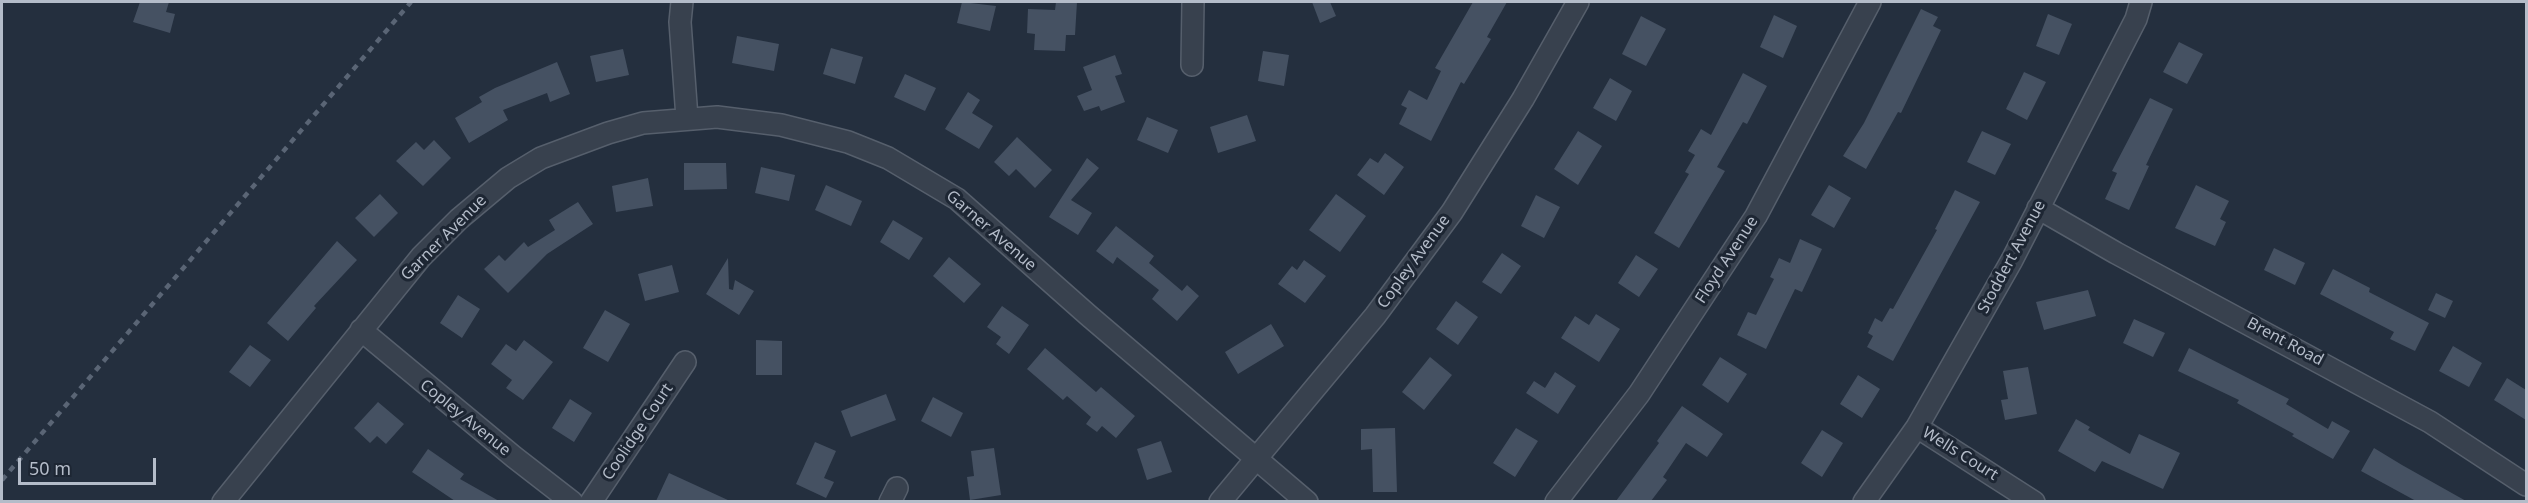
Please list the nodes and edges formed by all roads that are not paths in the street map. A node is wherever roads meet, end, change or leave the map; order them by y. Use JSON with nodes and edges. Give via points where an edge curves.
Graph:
{"nodes":[{"id":1,"x":682,"y":2,"type":"edge"},
{"id":2,"x":1193,"y":2,"type":"edge"},
{"id":3,"x":1578,"y":2,"type":"edge"},
{"id":4,"x":1870,"y":2,"type":"edge"},
{"id":5,"x":2141,"y":2,"type":"edge"},
{"id":6,"x":1192,"y":65,"type":"dead end"},
{"id":7,"x":687,"y":118,"type":"junction"},
{"id":8,"x":2038,"y":208,"type":"junction"},
{"id":9,"x":361,"y":330,"type":"junction"},
{"id":10,"x":684,"y":362,"type":"dead end"},
{"id":11,"x":1917,"y":427,"type":"junction"},
{"id":12,"x":1256,"y":459,"type":"junction"},
{"id":13,"x":2526,"y":485,"type":"edge"},
{"id":14,"x":223,"y":501,"type":"edge"},
{"id":15,"x":572,"y":501,"type":"edge"},
{"id":16,"x":591,"y":501,"type":"edge"},
{"id":17,"x":1220,"y":501,"type":"edge"},
{"id":18,"x":1307,"y":501,"type":"edge"},
{"id":19,"x":1556,"y":501,"type":"edge"},
{"id":20,"x":1864,"y":501,"type":"edge"},
{"id":21,"x":2034,"y":501,"type":"edge"}],
"edges":[{"from":1,"to":7,"type":"street"},
{"from":2,"to":6,"type":"street"},
{"from":3,"to":12,"type":"street","name":"Copley Avenue","via":[[1452,212],[1376,316]]},
{"from":4,"to":19,"type":"street","name":"Floyd Avenue","via":[[1756,216],[1639,394]]},
{"from":5,"to":8,"type":"street","name":"Stoddert Avenue","via":[[2136,19]]},
{"from":7,"to":9,"type":"street","name":"Garner Avenue","via":[[642,123],[578,143],[541,158],[508,178],[421,257]]},
{"from":7,"to":12,"type":"street","name":"Garner Avenue","via":[[758,121],[803,129],[848,142],[920,175],[957,199]]},
{"from":8,"to":11,"type":"street","name":"Stoddert Avenue"},
{"from":8,"to":13,"type":"street","name":"Brent Road","via":[[2397,404]]},
{"from":9,"to":14,"type":"street","name":"Garner Avenue"},
{"from":9,"to":15,"type":"street","name":"Copley Avenue"},
{"from":10,"to":16,"type":"street","name":"Coolidge Court"},
{"from":11,"to":20,"type":"street","name":"Stoddert Avenue"},
{"from":11,"to":21,"type":"street","name":"Wells Court"},
{"from":12,"to":17,"type":"street","name":"Copley Avenue"},
{"from":12,"to":18,"type":"street","name":"Garner Avenue"}]}
